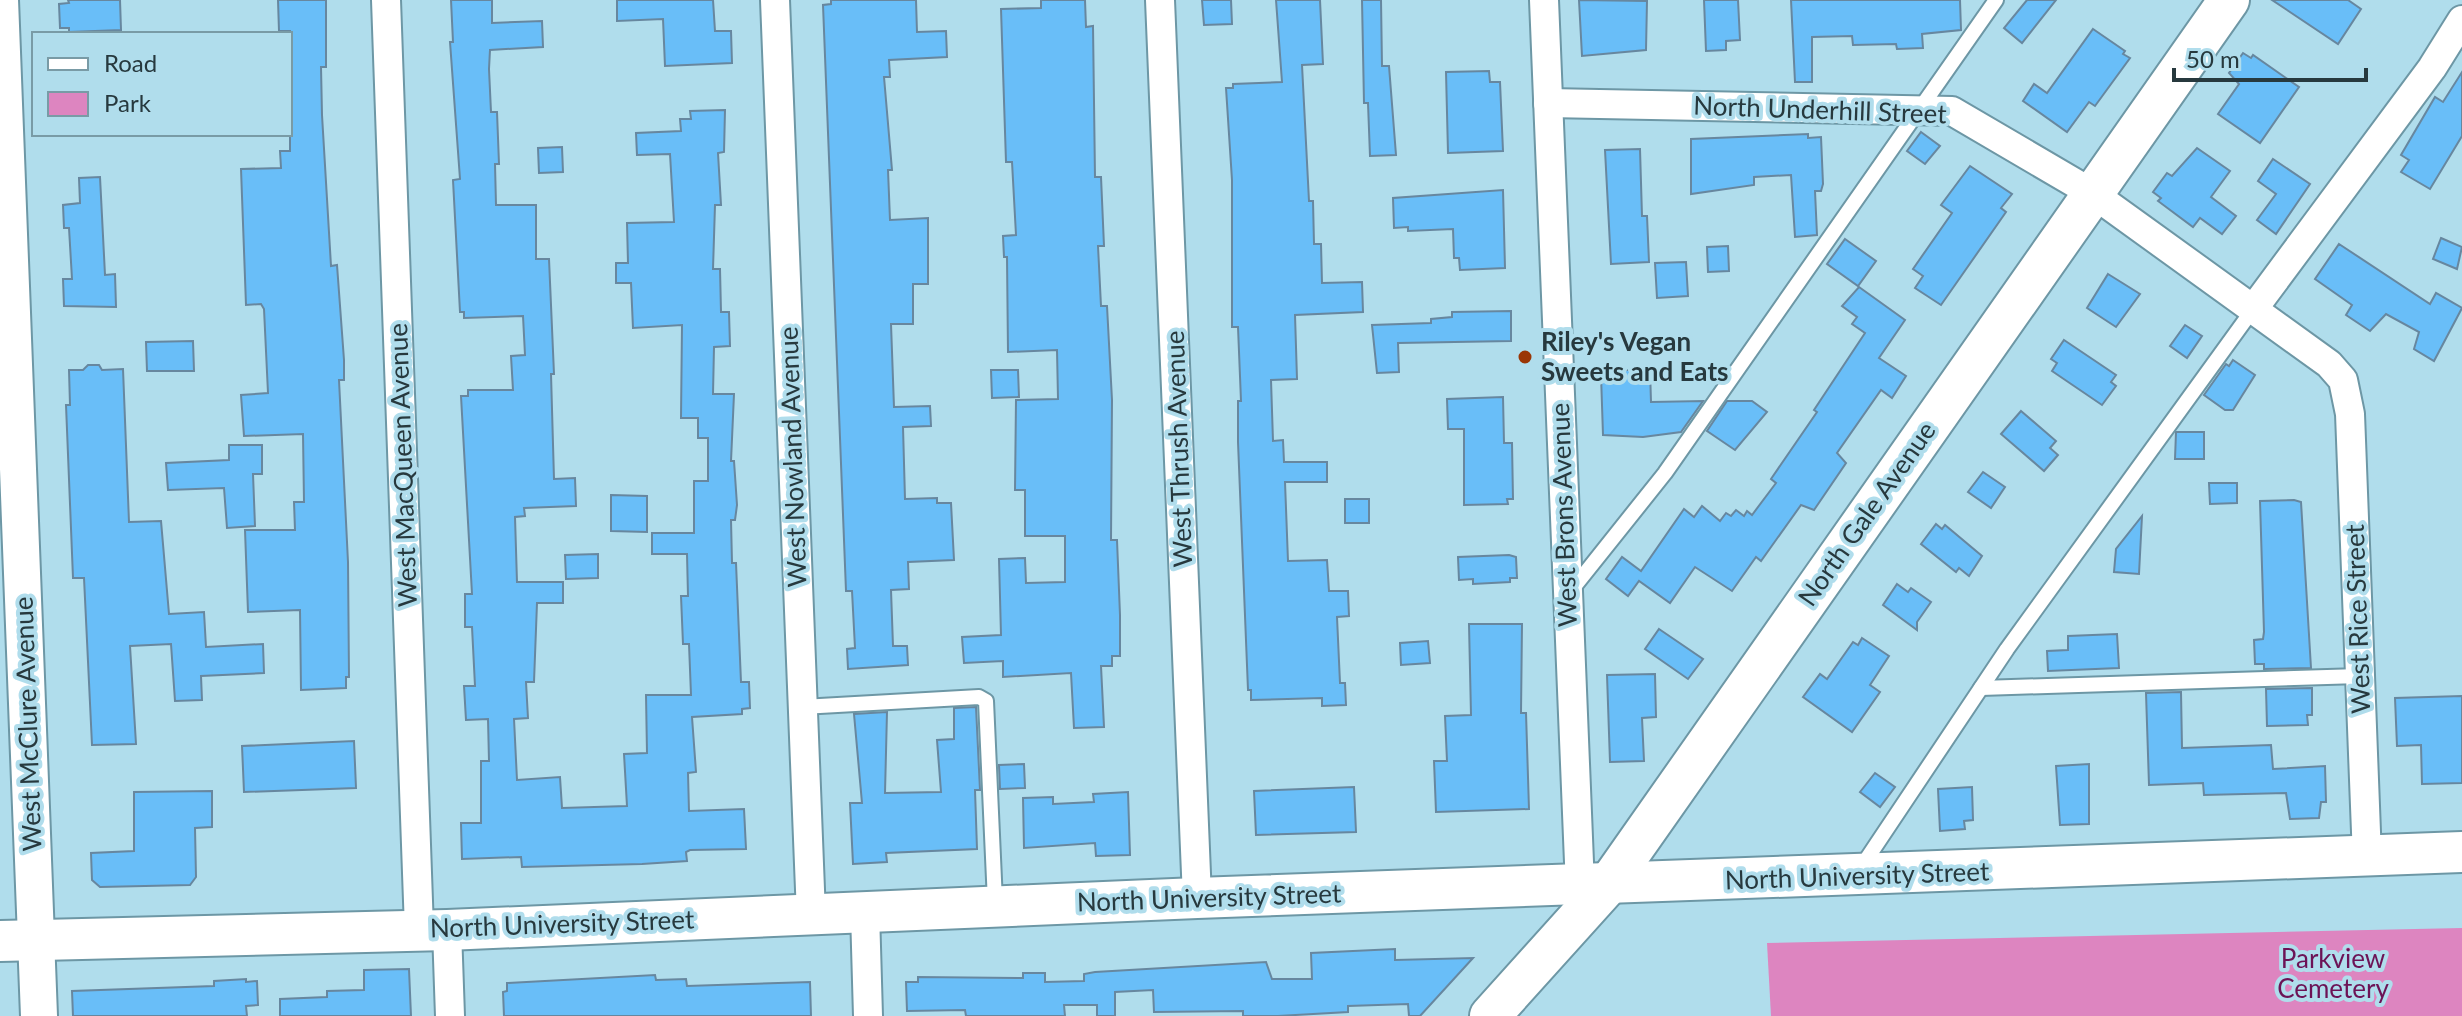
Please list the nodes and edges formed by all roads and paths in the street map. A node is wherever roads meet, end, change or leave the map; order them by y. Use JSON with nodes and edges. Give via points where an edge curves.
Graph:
{"nodes":[{"id":1,"x":0,"y":0,"type":"edge"},
{"id":2,"x":386,"y":0,"type":"edge"},
{"id":3,"x":775,"y":0,"type":"edge"},
{"id":4,"x":1160,"y":0,"type":"edge"},
{"id":5,"x":1544,"y":0,"type":"edge"},
{"id":6,"x":1996,"y":0,"type":"edge"},
{"id":7,"x":2229,"y":0,"type":"edge"},
{"id":8,"x":2462,"y":20,"type":"edge"},
{"id":9,"x":1548,"y":103,"type":"junction"},
{"id":10,"x":1917,"y":110,"type":"junction"},
{"id":11,"x":3,"y":148,"type":"edge"},
{"id":12,"x":2092,"y":193,"type":"junction"},
{"id":13,"x":2254,"y":308,"type":"junction"},
{"id":14,"x":2343,"y":380,"type":"joint"},
{"id":15,"x":1568,"y":596,"type":"junction"},
{"id":16,"x":2360,"y":676,"type":"junction"},
{"id":17,"x":1981,"y":688,"type":"junction"},
{"id":18,"x":802,"y":707,"type":"junction"},
{"id":19,"x":2462,"y":855,"type":"edge"},
{"id":20,"x":2367,"y":858,"type":"junction"},
{"id":21,"x":1855,"y":876,"type":"junction"},
{"id":22,"x":1593,"y":886,"type":"junction"},
{"id":23,"x":1197,"y":898,"type":"junction"},
{"id":24,"x":995,"y":907,"type":"junction"},
{"id":25,"x":865,"y":912,"type":"junction"},
{"id":26,"x":811,"y":915,"type":"junction"},
{"id":27,"x":433,"y":930,"type":"junction"},
{"id":28,"x":18,"y":941,"type":"edge"},
{"id":29,"x":39,"y":1016,"type":"edge"},
{"id":30,"x":450,"y":1016,"type":"edge"},
{"id":31,"x":868,"y":1016,"type":"edge"},
{"id":32,"x":1490,"y":1016,"type":"edge"}],
"edges":[{"from":1,"to":11,"type":"street","name":"West McClure Avenue"},
{"from":2,"to":27,"type":"street","name":"West MacQueen Avenue"},
{"from":3,"to":18,"type":"street","name":"West Nowland Avenue"},
{"from":4,"to":23,"type":"street","name":"West Thrush Avenue"},
{"from":5,"to":9,"type":"street","name":"West Brons Avenue"},
{"from":6,"to":10,"type":"lane"},
{"from":7,"to":12,"type":"main road","name":"North Gale Avenue"},
{"from":8,"to":13,"type":"street"},
{"from":9,"to":10,"type":"street","name":"North Underhill Street"},
{"from":9,"to":15,"type":"street","name":"West Brons Avenue"},
{"from":10,"to":12,"type":"street","name":"North Underhill Street","via":[[1952,111]]},
{"from":10,"to":15,"type":"lane","via":[[1665,473]]},
{"from":11,"to":28,"type":"street","name":"West McClure Avenue"},
{"from":12,"to":13,"type":"street","name":"North Underhill Street"},
{"from":12,"to":22,"type":"main road","name":"North Gale Avenue"},
{"from":13,"to":14,"type":"street","name":"North Underhill Street","via":[[2319,355]]},
{"from":13,"to":17,"type":"lane"},
{"from":14,"to":16,"type":"street","name":"West Rice Street","via":[[2350,414]]},
{"from":15,"to":22,"type":"street","name":"West Brons Avenue"},
{"from":16,"to":17,"type":"lane"},
{"from":16,"to":20,"type":"street","name":"West Rice Street"},
{"from":17,"to":21,"type":"lane"},
{"from":18,"to":24,"type":"lane","via":[[979,697],[986,701]]},
{"from":18,"to":26,"type":"street","name":"West Nowland Avenue"},
{"from":19,"to":20,"type":"main road","name":"North University Street"},
{"from":20,"to":21,"type":"main road","name":"North University Street"},
{"from":21,"to":22,"type":"main road","name":"North University Street"},
{"from":22,"to":23,"type":"main road","name":"North University Street"},
{"from":22,"to":32,"type":"main road","name":"North Gale Avenue"},
{"from":23,"to":24,"type":"main road","name":"North University Street"},
{"from":24,"to":25,"type":"main road","name":"North University Street"},
{"from":25,"to":26,"type":"main road","name":"North University Street"},
{"from":25,"to":31,"type":"street"},
{"from":26,"to":27,"type":"main road","name":"North University Street"},
{"from":27,"to":28,"type":"main road","name":"North University Street"},
{"from":27,"to":30,"type":"street","name":"West MacQueen Avenue"},
{"from":28,"to":29,"type":"street","name":"West McClure Avenue"}]}
